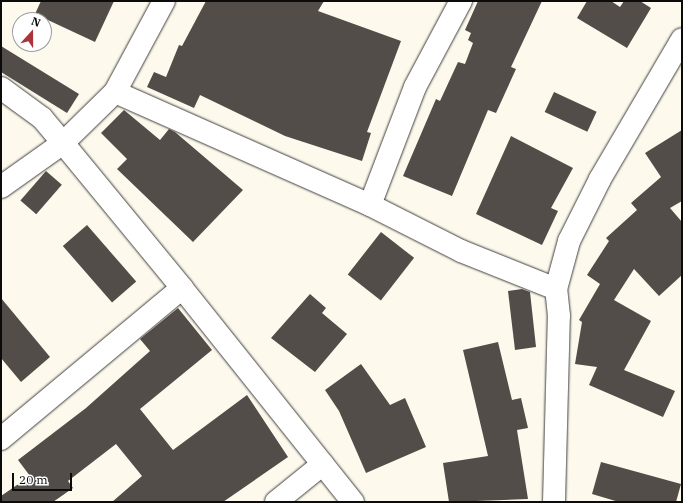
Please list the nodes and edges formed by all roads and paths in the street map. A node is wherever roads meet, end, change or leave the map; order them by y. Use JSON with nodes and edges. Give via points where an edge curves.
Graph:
{"nodes":[{"id":1,"x":164,"y":1,"type":"edge"},
{"id":2,"x":461,"y":1,"type":"edge"},
{"id":3,"x":682,"y":39,"type":"edge"},
{"id":4,"x":676,"y":62,"type":"edge"},
{"id":5,"x":1,"y":88,"type":"edge"},
{"id":6,"x":115,"y":92,"type":"junction"},
{"id":7,"x":63,"y":143,"type":"junction"},
{"id":8,"x":1,"y":187,"type":"edge"},
{"id":9,"x":370,"y":205,"type":"junction"},
{"id":10,"x":182,"y":288,"type":"junction"},
{"id":11,"x":556,"y":290,"type":"junction"},
{"id":12,"x":1,"y":439,"type":"edge"},
{"id":13,"x":323,"y":464,"type":"junction"},
{"id":14,"x":276,"y":502,"type":"edge"},
{"id":15,"x":353,"y":502,"type":"edge"},
{"id":16,"x":554,"y":502,"type":"edge"}],
"edges":[{"from":1,"to":6,"type":"street"},
{"from":2,"to":9,"type":"street","via":[[416,87]]},
{"from":3,"to":4,"type":"street"},
{"from":4,"to":11,"type":"street","via":[[569,241]]},
{"from":5,"to":7,"type":"street","via":[[42,118]]},
{"from":6,"to":7,"type":"street"},
{"from":6,"to":9,"type":"street"},
{"from":7,"to":8,"type":"street"},
{"from":7,"to":10,"type":"street"},
{"from":9,"to":11,"type":"street","via":[[461,251]]},
{"from":10,"to":12,"type":"street"},
{"from":10,"to":13,"type":"street"},
{"from":11,"to":16,"type":"street","via":[[559,316]]},
{"from":13,"to":14,"type":"street"},
{"from":13,"to":15,"type":"street"}]}
